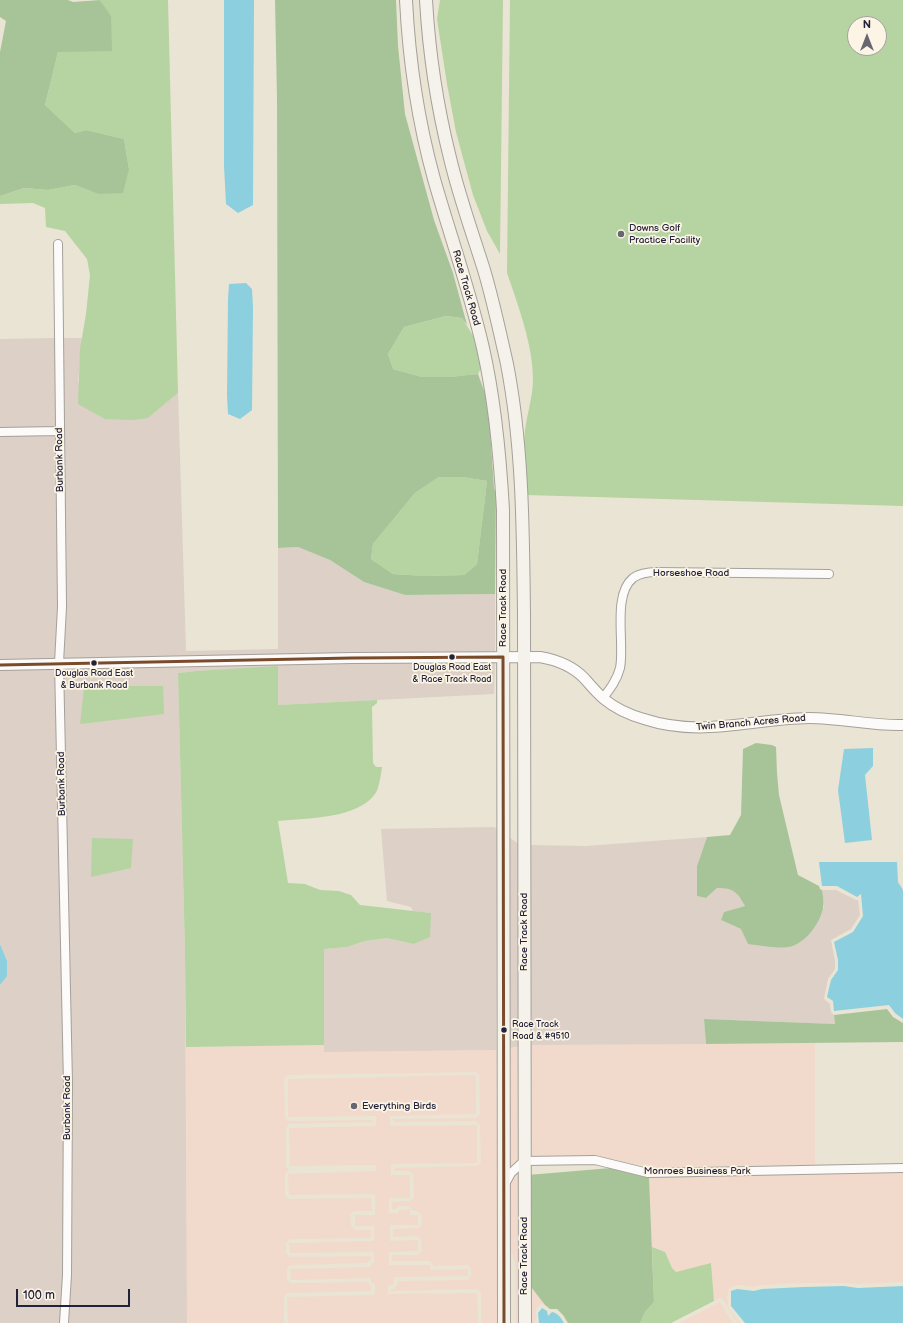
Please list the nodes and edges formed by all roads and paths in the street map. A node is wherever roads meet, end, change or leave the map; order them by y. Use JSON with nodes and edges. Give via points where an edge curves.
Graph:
{"nodes":[{"id":1,"x":406,"y":0,"type":"edge"},
{"id":2,"x":426,"y":0,"type":"edge"},
{"id":3,"x":433,"y":0,"type":"edge"},
{"id":4,"x":427,"y":23,"type":"junction"},
{"id":5,"x":58,"y":244,"type":"dead end"},
{"id":6,"x":60,"y":431,"type":"junction"},
{"id":7,"x":0,"y":432,"type":"edge"},
{"id":8,"x":829,"y":574,"type":"dead end"},
{"id":9,"x":503,"y":657,"type":"junction"},
{"id":10,"x":524,"y":657,"type":"junction"},
{"id":11,"x":60,"y":663,"type":"junction"},
{"id":12,"x":0,"y":665,"type":"edge"},
{"id":13,"x":603,"y":698,"type":"junction"},
{"id":14,"x":903,"y":725,"type":"edge"},
{"id":15,"x":524,"y":1161,"type":"junction"},
{"id":16,"x":903,"y":1168,"type":"edge"},
{"id":17,"x":504,"y":1184,"type":"junction"},
{"id":18,"x":524,"y":1212,"type":"junction"},
{"id":19,"x":504,"y":1226,"type":"junction"},
{"id":20,"x":504,"y":1243,"type":"junction"},
{"id":21,"x":64,"y":1323,"type":"edge"},
{"id":22,"x":504,"y":1323,"type":"edge"},
{"id":23,"x":512,"y":1323,"type":"edge"},
{"id":24,"x":524,"y":1323,"type":"edge"}],
"edges":[{"from":1,"to":9,"type":"main road","name":"Race Track Road","via":[[410,54],[422,126],[434,178],[483,347],[497,430],[503,510]]},
{"from":2,"to":4,"type":"main road","name":"Race Track Road"},
{"from":3,"to":4,"type":"main road"},
{"from":4,"to":10,"type":"main road","name":"Race Track Road","via":[[434,80],[450,158],[497,320],[515,412],[522,487]]},
{"from":5,"to":6,"type":"street","name":"Burbank Road"},
{"from":6,"to":7,"type":"street"},
{"from":6,"to":11,"type":"street","name":"Burbank Road"},
{"from":8,"to":13,"type":"street","name":"Horseshoe Road","via":[[657,572],[633,578],[621,605],[619,669]]},
{"from":9,"to":10,"type":"street","name":"Twin Branch Acres Road"},
{"from":9,"to":11,"type":"street","name":"Twin Branch Acres Road"},
{"from":9,"to":17,"type":"main road","name":"Race Track Road"},
{"from":10,"to":13,"type":"street","name":"Twin Branch Acres Road","via":[[550,659],[569,667],[585,678]]},
{"from":10,"to":15,"type":"main road","name":"Race Track Road"},
{"from":11,"to":12,"type":"street","name":"Twin Branch Acres Road"},
{"from":11,"to":21,"type":"street","name":"Burbank Road","via":[[68,1084],[67,1275]]},
{"from":13,"to":14,"type":"street","name":"Twin Branch Acres Road","via":[[630,715],[682,728],[809,718]]},
{"from":15,"to":16,"type":"street","name":"Monroes Business Park","via":[[595,1160],[648,1173]]},
{"from":15,"to":17,"type":"street"},
{"from":15,"to":18,"type":"main road","name":"Race Track Road"},
{"from":17,"to":19,"type":"main road","name":"Race Track Road"},
{"from":18,"to":19,"type":"main road"},
{"from":18,"to":24,"type":"main road","name":"Race Track Road"},
{"from":19,"to":20,"type":"main road","name":"Race Track Road"},
{"from":20,"to":22,"type":"main road","name":"Race Track Road"},
{"from":20,"to":23,"type":"main road","via":[[511,1262]]}]}
